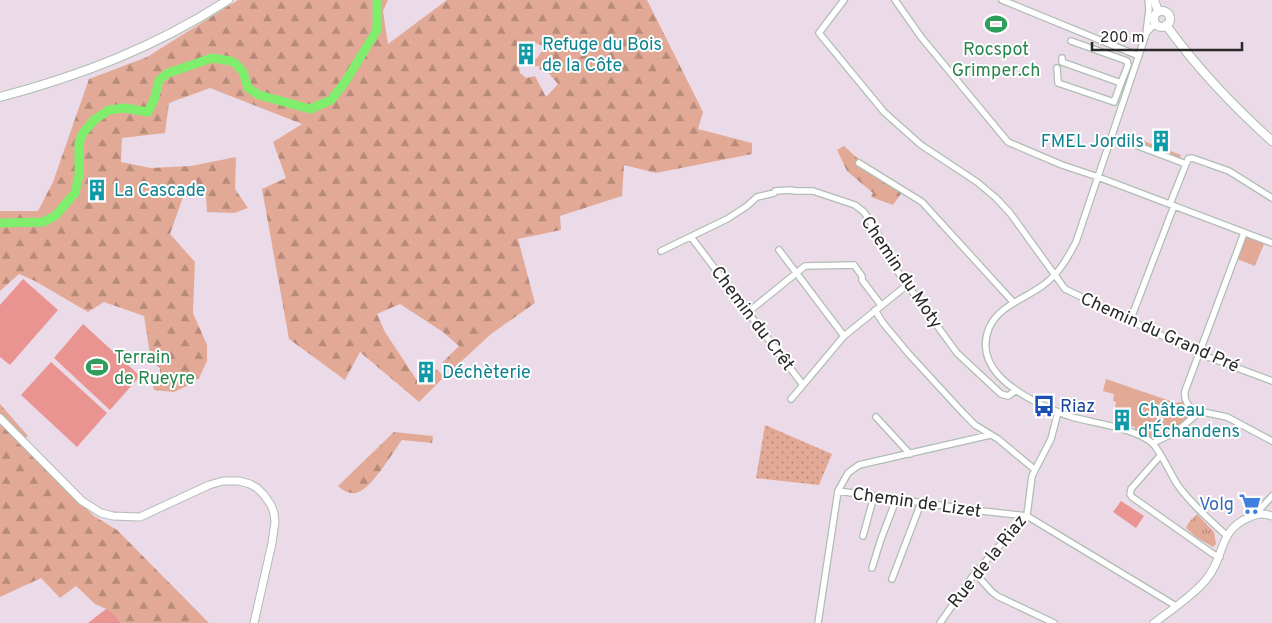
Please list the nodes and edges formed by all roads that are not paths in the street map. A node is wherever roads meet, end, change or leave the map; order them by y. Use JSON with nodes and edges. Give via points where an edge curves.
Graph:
{"nodes":[{"id":1,"x":228,"y":0,"type":"edge"},
{"id":2,"x":844,"y":0,"type":"edge"},
{"id":3,"x":895,"y":0,"type":"edge"},
{"id":4,"x":1002,"y":0,"type":"edge"},
{"id":5,"x":1148,"y":0,"type":"edge"},
{"id":6,"x":1154,"y":0,"type":"edge"},
{"id":7,"x":1158,"y":11,"type":"junction"},
{"id":8,"x":1155,"y":24,"type":"junction"},
{"id":9,"x":1166,"y":25,"type":"junction"},
{"id":10,"x":1146,"y":34,"type":"junction"},
{"id":11,"x":1071,"y":41,"type":"dead end"},
{"id":12,"x":1139,"y":56,"type":"junction"},
{"id":13,"x":1062,"y":58,"type":"dead end"},
{"id":14,"x":1057,"y":68,"type":"dead end"},
{"id":15,"x":1121,"y":83,"type":"junction"},
{"id":16,"x":0,"y":97,"type":"edge"},
{"id":17,"x":1125,"y":141,"type":"dead end"},
{"id":18,"x":1272,"y":141,"type":"edge"},
{"id":19,"x":859,"y":163,"type":"dead end"},
{"id":20,"x":1186,"y":164,"type":"junction"},
{"id":21,"x":1098,"y":176,"type":"junction"},
{"id":22,"x":1272,"y":198,"type":"edge"},
{"id":23,"x":1172,"y":205,"type":"junction"},
{"id":24,"x":1244,"y":233,"type":"junction"},
{"id":25,"x":691,"y":237,"type":"junction"},
{"id":26,"x":1272,"y":243,"type":"edge"},
{"id":27,"x":779,"y":250,"type":"dead end"},
{"id":28,"x":661,"y":251,"type":"dead end"},
{"id":29,"x":796,"y":274,"type":"junction"},
{"id":30,"x":1055,"y":275,"type":"junction"},
{"id":31,"x":907,"y":284,"type":"junction"},
{"id":32,"x":1014,"y":303,"type":"junction"},
{"id":33,"x":881,"y":305,"type":"junction"},
{"id":34,"x":875,"y":310,"type":"junction"},
{"id":35,"x":748,"y":313,"type":"junction"},
{"id":36,"x":1130,"y":321,"type":"junction"},
{"id":37,"x":844,"y":336,"type":"junction"},
{"id":38,"x":1200,"y":354,"type":"junction"},
{"id":39,"x":1272,"y":381,"type":"edge"},
{"id":40,"x":804,"y":385,"type":"junction"},
{"id":41,"x":1015,"y":391,"type":"junction"},
{"id":42,"x":791,"y":399,"type":"dead end"},
{"id":43,"x":1058,"y":412,"type":"junction"},
{"id":44,"x":1197,"y":414,"type":"junction"},
{"id":45,"x":876,"y":417,"type":"dead end"},
{"id":46,"x":0,"y":418,"type":"edge"},
{"id":47,"x":990,"y":435,"type":"junction"},
{"id":48,"x":1272,"y":441,"type":"edge"},
{"id":49,"x":1153,"y":443,"type":"junction"},
{"id":50,"x":910,"y":454,"type":"junction"},
{"id":51,"x":1160,"y":456,"type":"junction"},
{"id":52,"x":1034,"y":469,"type":"junction"},
{"id":53,"x":838,"y":491,"type":"junction"},
{"id":54,"x":874,"y":496,"type":"junction"},
{"id":55,"x":1272,"y":496,"type":"edge"},
{"id":56,"x":896,"y":500,"type":"junction"},
{"id":57,"x":922,"y":503,"type":"junction"},
{"id":58,"x":1259,"y":514,"type":"junction"},
{"id":59,"x":1027,"y":516,"type":"junction"},
{"id":60,"x":1272,"y":516,"type":"edge"},
{"id":61,"x":1226,"y":535,"type":"junction"},
{"id":62,"x":864,"y":536,"type":"dead end"},
{"id":63,"x":1220,"y":557,"type":"junction"},
{"id":64,"x":872,"y":568,"type":"dead end"},
{"id":65,"x":975,"y":573,"type":"junction"},
{"id":66,"x":892,"y":580,"type":"dead end"},
{"id":67,"x":1176,"y":606,"type":"junction"},
{"id":68,"x":254,"y":623,"type":"edge"},
{"id":69,"x":818,"y":623,"type":"edge"},
{"id":70,"x":940,"y":623,"type":"edge"},
{"id":71,"x":1054,"y":623,"type":"edge"},
{"id":72,"x":1154,"y":623,"type":"edge"}],
"edges":[{"from":1,"to":16,"type":"main road","via":[[130,54],[61,80]]},
{"from":2,"to":30,"type":"street","name":"Chemin du Grand Pré","via":[[819,34],[884,112],[920,145],[996,198]]},
{"from":3,"to":21,"type":"street","via":[[921,37],[1008,142],[1062,166]]},
{"from":4,"to":12,"type":"street"},
{"from":5,"to":10,"type":"street"},
{"from":6,"to":7,"type":"main road"},
{"from":7,"to":8,"type":"main road","via":[[1154,15]]},
{"from":7,"to":9,"type":"main road","via":[[1168,14],[1170,19]]},
{"from":8,"to":9,"type":"main road"},
{"from":8,"to":10,"type":"street"},
{"from":9,"to":18,"type":"main road","via":[[1208,78]]},
{"from":10,"to":12,"type":"street"},
{"from":11,"to":15,"type":"street","via":[[1127,61]]},
{"from":12,"to":21,"type":"street"},
{"from":13,"to":15,"type":"street","via":[[1062,62]]},
{"from":14,"to":15,"type":"street","via":[[1058,83],[1114,102]]},
{"from":17,"to":20,"type":"street"},
{"from":19,"to":32,"type":"street","via":[[922,202]]},
{"from":20,"to":22,"type":"street","via":[[1188,159],[1194,158],[1225,170]]},
{"from":20,"to":23,"type":"street"},
{"from":21,"to":23,"type":"street"},
{"from":21,"to":30,"type":"street","via":[[1076,242]]},
{"from":23,"to":24,"type":"street"},
{"from":23,"to":36,"type":"street"},
{"from":24,"to":26,"type":"street"},
{"from":24,"to":38,"type":"street"},
{"from":25,"to":28,"type":"street","name":"Chemin du Moty"},
{"from":25,"to":31,"type":"street","name":"Chemin du Moty","via":[[726,219],[757,197],[775,191],[813,192],[855,205],[864,212]]},
{"from":25,"to":35,"type":"street","name":"Chemin du Crêt"},
{"from":27,"to":29,"type":"street"},
{"from":29,"to":33,"type":"street","via":[[805,266],[854,265]]},
{"from":29,"to":35,"type":"street"},
{"from":29,"to":37,"type":"street"},
{"from":30,"to":32,"type":"street"},
{"from":30,"to":36,"type":"street","name":"Chemin du Grand Pré","via":[[1065,289]]},
{"from":31,"to":33,"type":"street"},
{"from":31,"to":41,"type":"street","name":"Chemin du Moty","via":[[957,353],[1001,394],[1008,396]]},
{"from":32,"to":41,"type":"street","via":[[993,321],[986,347],[993,369]]},
{"from":33,"to":34,"type":"street"},
{"from":34,"to":37,"type":"street"},
{"from":34,"to":47,"type":"street","via":[[936,384]]},
{"from":35,"to":40,"type":"street","name":"Chemin du Crêt"},
{"from":36,"to":38,"type":"street","name":"Chemin du Grand Pré"},
{"from":37,"to":40,"type":"street"},
{"from":38,"to":39,"type":"street","name":"Chemin du Grand Pré"},
{"from":38,"to":44,"type":"street","via":[[1184,397]]},
{"from":40,"to":42,"type":"street","name":"Chemin du Crêt"},
{"from":41,"to":43,"type":"street"},
{"from":43,"to":49,"type":"street","via":[[1132,433]]},
{"from":43,"to":52,"type":"street","name":"Rue de la Riaz","via":[[1051,439]]},
{"from":44,"to":48,"type":"street","via":[[1209,412],[1227,417]]},
{"from":44,"to":49,"type":"street","via":[[1176,432]]},
{"from":45,"to":50,"type":"street"},
{"from":46,"to":68,"type":"street","via":[[82,501],[101,513],[140,517],[223,481],[239,481],[257,488],[271,505],[275,522]]},
{"from":47,"to":50,"type":"street"},
{"from":47,"to":52,"type":"street"},
{"from":49,"to":51,"type":"street"},
{"from":50,"to":53,"type":"street","via":[[858,464],[848,473]]},
{"from":51,"to":61,"type":"street","via":[[1180,489]]},
{"from":51,"to":63,"type":"street","via":[[1130,494],[1178,531]]},
{"from":52,"to":59,"type":"street","name":"Rue de la Riaz"},
{"from":53,"to":54,"type":"street","name":"Chemin de Lizet"},
{"from":53,"to":69,"type":"street"},
{"from":54,"to":56,"type":"street","name":"Chemin de Lizet"},
{"from":54,"to":62,"type":"street"},
{"from":55,"to":58,"type":"street"},
{"from":56,"to":57,"type":"street","name":"Chemin de Lizet"},
{"from":56,"to":64,"type":"street"},
{"from":57,"to":59,"type":"street","name":"Chemin de Lizet"},
{"from":57,"to":66,"type":"street"},
{"from":58,"to":60,"type":"street"},
{"from":58,"to":61,"type":"street","via":[[1239,521]]},
{"from":59,"to":65,"type":"street","name":"Rue de la Riaz"},
{"from":59,"to":67,"type":"street"},
{"from":61,"to":63,"type":"street"},
{"from":63,"to":67,"type":"street","via":[[1203,583]]},
{"from":65,"to":70,"type":"street","name":"Rue de la Riaz"},
{"from":65,"to":71,"type":"street","via":[[997,596]]},
{"from":67,"to":72,"type":"street"}]}
